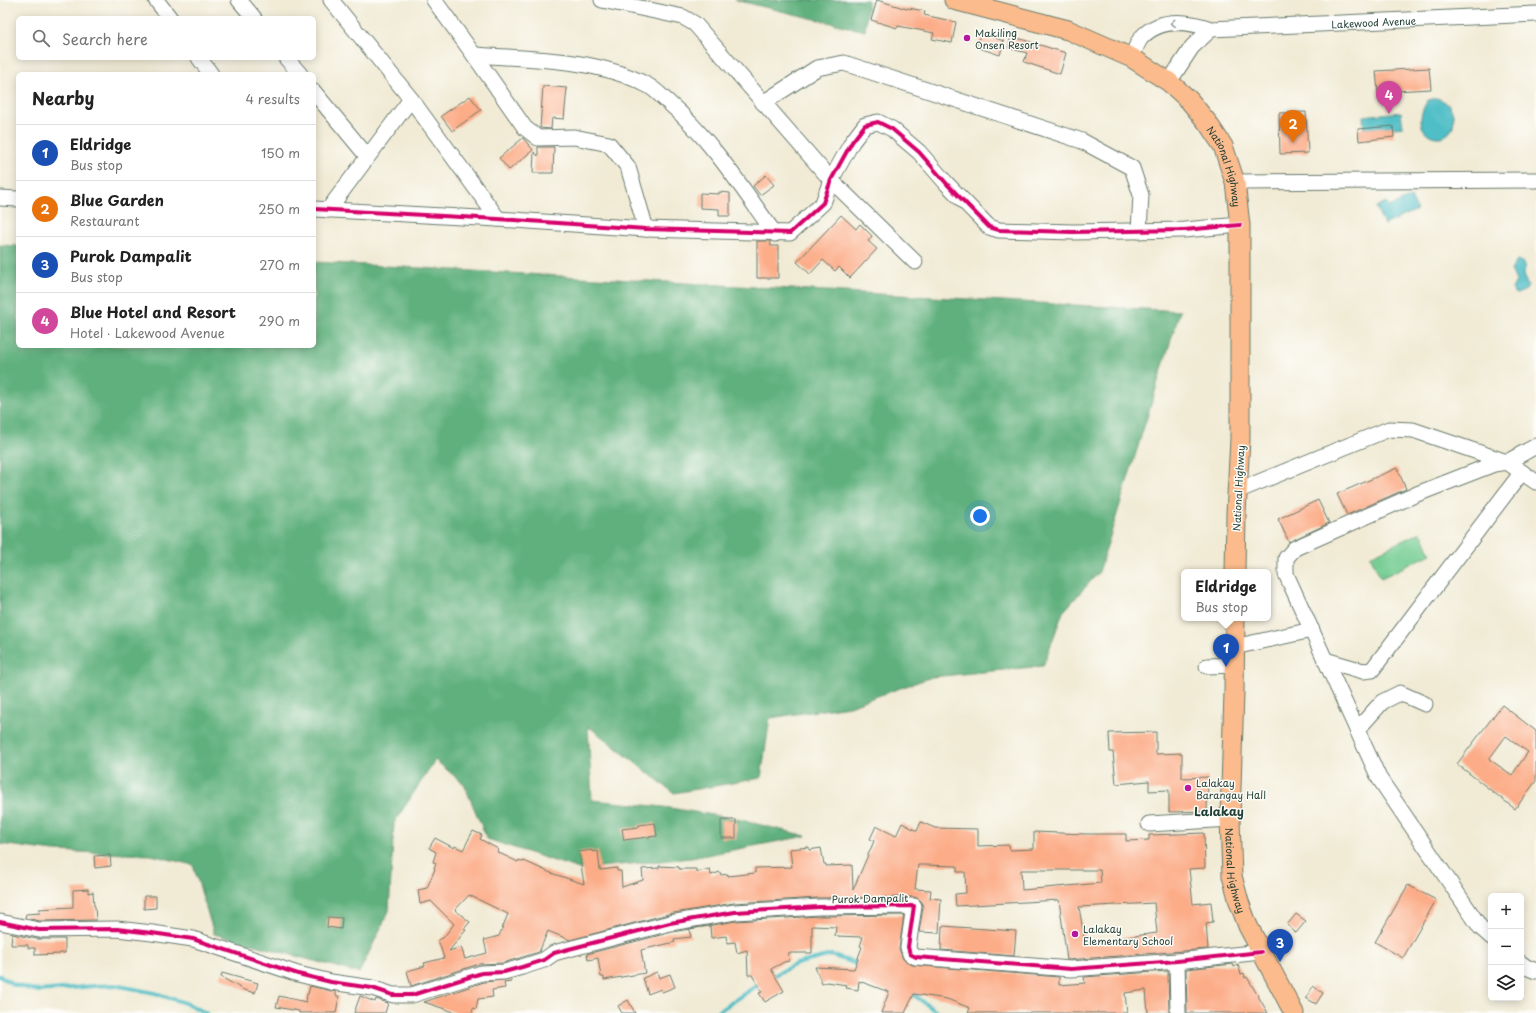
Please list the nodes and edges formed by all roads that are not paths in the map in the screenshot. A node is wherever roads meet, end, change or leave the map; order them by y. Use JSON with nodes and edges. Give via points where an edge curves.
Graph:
{"nodes":[{"id":1,"x":156,"y":0,"type":"edge"},
{"id":2,"x":239,"y":0,"type":"edge"},
{"id":3,"x":331,"y":0,"type":"edge"},
{"id":4,"x":434,"y":0,"type":"edge"},
{"id":5,"x":602,"y":0,"type":"edge"},
{"id":6,"x":954,"y":0,"type":"edge"},
{"id":7,"x":1536,"y":14,"type":"edge"},
{"id":8,"x":168,"y":16,"type":"edge"},
{"id":9,"x":252,"y":16,"type":"edge"},
{"id":10,"x":1211,"y":30,"type":"junction"},
{"id":11,"x":474,"y":55,"type":"junction"},
{"id":12,"x":1132,"y":58,"type":"junction"},
{"id":13,"x":200,"y":60,"type":"edge"},
{"id":14,"x":288,"y":60,"type":"edge"},
{"id":15,"x":210,"y":72,"type":"edge"},
{"id":16,"x":298,"y":72,"type":"edge"},
{"id":17,"x":1169,"y":82,"type":"junction"},
{"id":18,"x":316,"y":94,"type":"edge"},
{"id":19,"x":411,"y":99,"type":"junction"},
{"id":20,"x":764,"y":103,"type":"junction"},
{"id":21,"x":367,"y":156,"type":"junction"},
{"id":22,"x":831,"y":180,"type":"junction"},
{"id":23,"x":1536,"y":180,"type":"edge"},
{"id":24,"x":1235,"y":182,"type":"junction"},
{"id":25,"x":0,"y":198,"type":"edge"},
{"id":26,"x":16,"y":199,"type":"edge"},
{"id":27,"x":321,"y":209,"type":"edge"},
{"id":28,"x":498,"y":219,"type":"junction"},
{"id":29,"x":1240,"y":225,"type":"junction"},
{"id":30,"x":646,"y":228,"type":"junction"},
{"id":31,"x":1139,"y":231,"type":"junction"},
{"id":32,"x":775,"y":234,"type":"junction"},
{"id":33,"x":915,"y":262,"type":"dead end"},
{"id":34,"x":1536,"y":446,"type":"edge"},
{"id":35,"x":1508,"y":462,"type":"junction"},
{"id":36,"x":1522,"y":472,"type":"junction"},
{"id":37,"x":1536,"y":482,"type":"edge"},
{"id":38,"x":1238,"y":491,"type":"junction"},
{"id":39,"x":1235,"y":569,"type":"edge"},
{"id":40,"x":1235,"y":621,"type":"edge"},
{"id":41,"x":1312,"y":630,"type":"junction"},
{"id":42,"x":1234,"y":656,"type":"junction"},
{"id":43,"x":1325,"y":660,"type":"junction"},
{"id":44,"x":1207,"y":666,"type":"dead end"},
{"id":45,"x":1425,"y":704,"type":"dead end"},
{"id":46,"x":1357,"y":730,"type":"junction"},
{"id":47,"x":1230,"y":819,"type":"junction"},
{"id":48,"x":1149,"y":824,"type":"dead end"},
{"id":49,"x":0,"y":922,"type":"edge"},
{"id":50,"x":1488,"y":934,"type":"edge"},
{"id":51,"x":1261,"y":952,"type":"junction"},
{"id":52,"x":1177,"y":961,"type":"junction"},
{"id":53,"x":1524,"y":965,"type":"edge"},
{"id":54,"x":1536,"y":971,"type":"edge"},
{"id":55,"x":1178,"y":1013,"type":"edge"},
{"id":56,"x":1294,"y":1013,"type":"edge"}],
"edges":[{"from":1,"to":8,"type":"street"},
{"from":2,"to":9,"type":"street"},
{"from":3,"to":19,"type":"street"},
{"from":4,"to":11,"type":"street"},
{"from":5,"to":20,"type":"street","via":[[683,17],[695,24]]},
{"from":6,"to":12,"type":"main road","name":"National Highway","via":[[1068,30]]},
{"from":7,"to":10,"type":"street","name":"Lakewood Avenue"},
{"from":10,"to":12,"type":"street","name":"Lakewood Avenue","one_way":true,"via":[[1183,22],[1154,27],[1140,39]]},
{"from":10,"to":17,"type":"street","via":[[1192,47]]},
{"from":11,"to":30,"type":"street","via":[[525,128],[538,138],[574,137],[609,144],[628,167]]},
{"from":11,"to":32,"type":"street","via":[[579,64],[624,74],[648,85],[687,119]]},
{"from":12,"to":17,"type":"main road","name":"National Highway"},
{"from":13,"to":15,"type":"street"},
{"from":14,"to":16,"type":"street"},
{"from":17,"to":24,"type":"main road","name":"National Highway","via":[[1193,105],[1223,146]]},
{"from":18,"to":21,"type":"street"},
{"from":19,"to":21,"type":"street"},
{"from":19,"to":28,"type":"street"},
{"from":20,"to":22,"type":"street"},
{"from":20,"to":31,"type":"street","via":[[818,68],[844,63],[1082,141],[1132,168],[1140,195]]},
{"from":21,"to":27,"type":"street"},
{"from":22,"to":31,"type":"street","via":[[852,142],[865,125],[878,122],[892,129],[919,152],[989,227],[999,230]]},
{"from":22,"to":32,"type":"street","via":[[823,203],[790,233]]},
{"from":22,"to":33,"type":"street"},
{"from":23,"to":24,"type":"street"},
{"from":24,"to":29,"type":"main road","name":"National Highway"},
{"from":25,"to":26,"type":"street"},
{"from":27,"to":28,"type":"street"},
{"from":28,"to":30,"type":"street"},
{"from":29,"to":31,"type":"street"},
{"from":29,"to":38,"type":"main road","name":"National Highway"},
{"from":30,"to":32,"type":"street"},
{"from":34,"to":35,"type":"street"},
{"from":35,"to":36,"type":"street"},
{"from":35,"to":38,"type":"street","via":[[1413,430],[1389,429]]},
{"from":35,"to":41,"type":"street","via":[[1494,464],[1417,494],[1295,548],[1286,558],[1286,574]]},
{"from":36,"to":37,"type":"street"},
{"from":36,"to":43,"type":"street","via":[[1372,670],[1363,672]]},
{"from":38,"to":39,"type":"main road","name":"National Highway"},
{"from":40,"to":42,"type":"main road","name":"National Highway"},
{"from":41,"to":42,"type":"street"},
{"from":41,"to":43,"type":"street"},
{"from":42,"to":44,"type":"street"},
{"from":42,"to":47,"type":"main road","name":"National Highway"},
{"from":43,"to":46,"type":"street"},
{"from":45,"to":46,"type":"street","via":[[1400,693],[1382,702]]},
{"from":46,"to":50,"type":"street","via":[[1379,778],[1480,927]]},
{"from":47,"to":48,"type":"street"},
{"from":47,"to":51,"type":"main road","name":"National Highway","via":[[1232,876],[1248,926]]},
{"from":49,"to":52,"type":"street","name":"Purok Dampalit","via":[[38,930],[117,930],[193,939],[298,974],[372,988],[392,995],[412,995],[482,974],[504,972],[544,960],[564,950],[670,923],[735,912],[819,907],[914,906],[908,947],[910,954],[916,957],[1071,969]]},
{"from":51,"to":52,"type":"street","name":"Purok Dampalit"},
{"from":51,"to":56,"type":"main road","name":"National Highway"},
{"from":52,"to":55,"type":"street"},
{"from":53,"to":54,"type":"street"}]}
